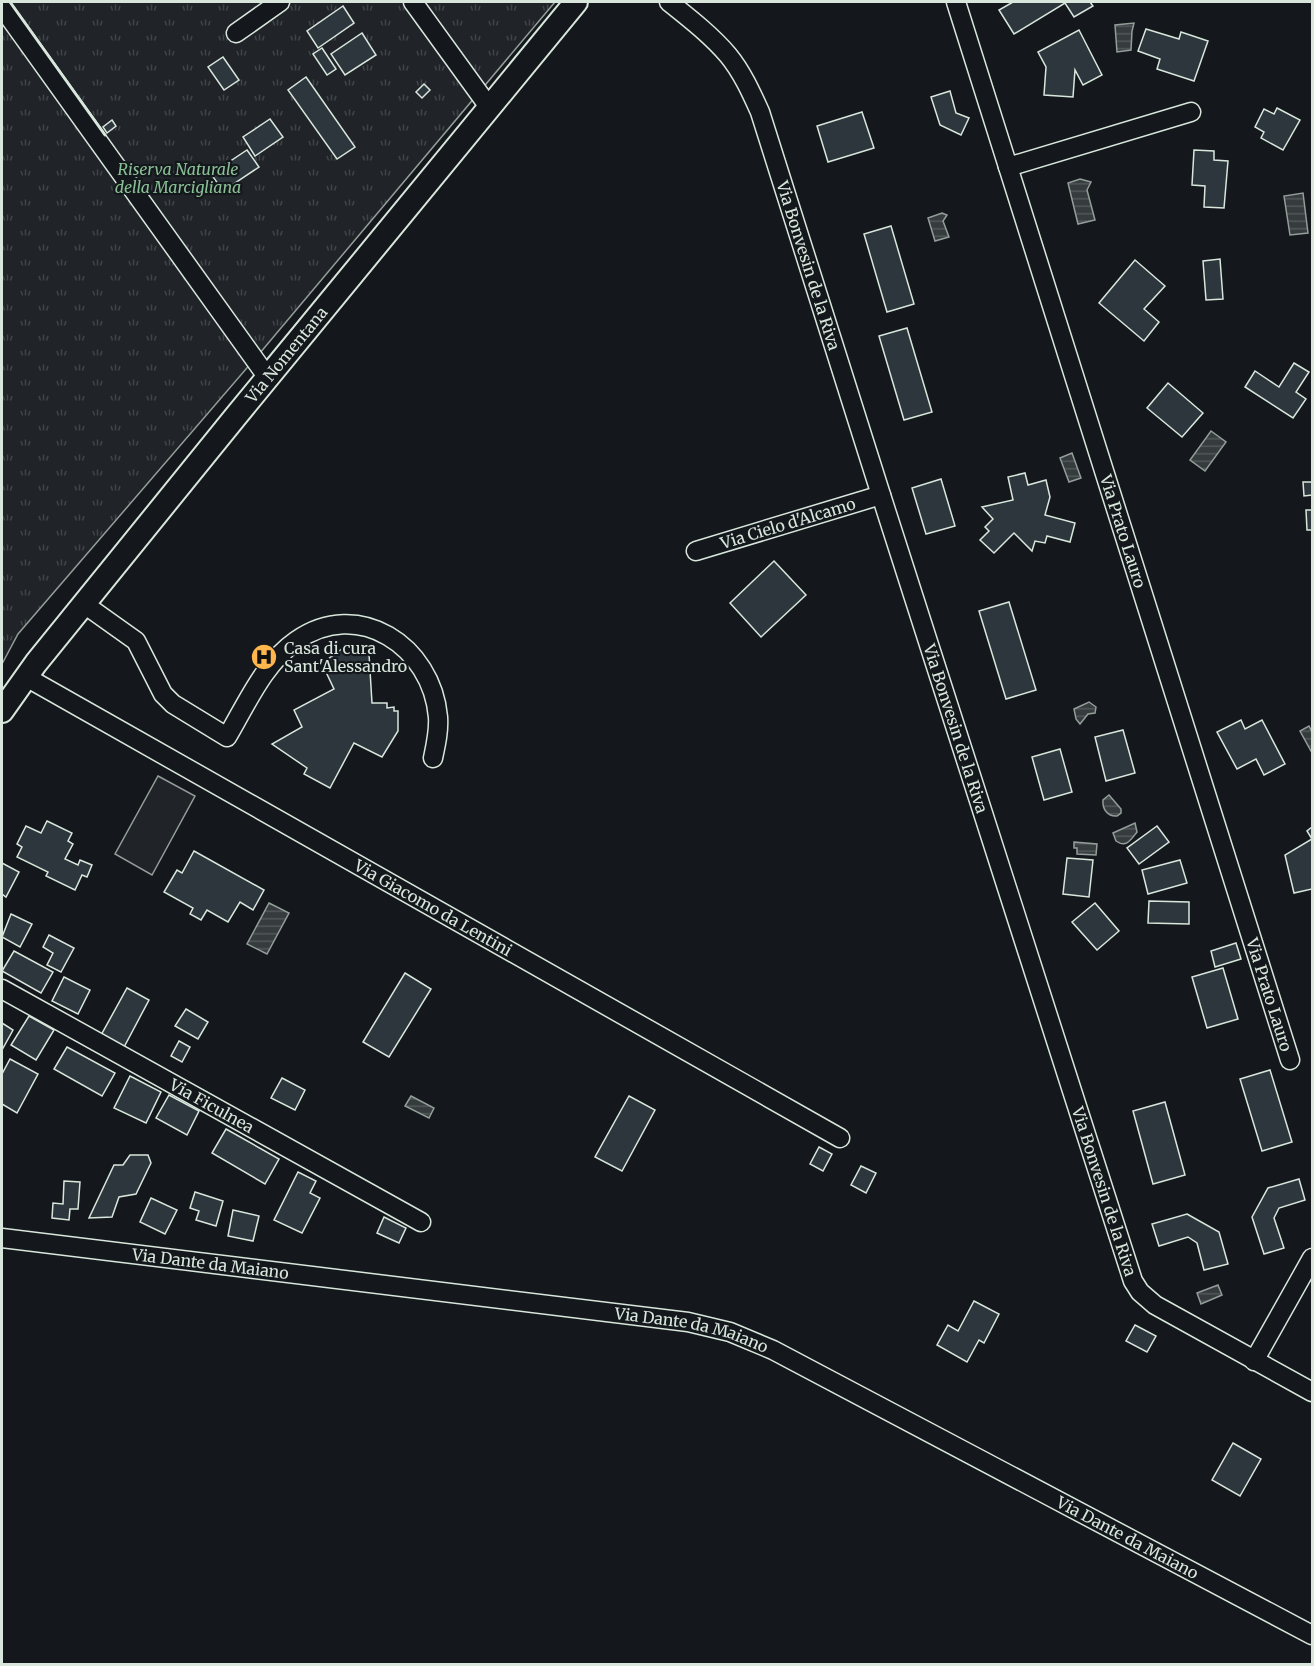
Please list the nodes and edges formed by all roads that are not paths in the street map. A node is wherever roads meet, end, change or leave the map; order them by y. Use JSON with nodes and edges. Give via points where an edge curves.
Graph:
{"nodes":[{"id":1,"x":280,"y":2,"type":"edge"},
{"id":2,"x":413,"y":2,"type":"edge"},
{"id":3,"x":576,"y":2,"type":"edge"},
{"id":4,"x":669,"y":2,"type":"edge"},
{"id":5,"x":956,"y":2,"type":"edge"},
{"id":6,"x":2,"y":7,"type":"edge"},
{"id":7,"x":236,"y":33,"type":"dead end"},
{"id":8,"x":489,"y":107,"type":"junction"},
{"id":9,"x":1191,"y":112,"type":"dead end"},
{"id":10,"x":1008,"y":167,"type":"junction"},
{"id":11,"x":268,"y":378,"type":"junction"},
{"id":12,"x":881,"y":495,"type":"junction"},
{"id":13,"x":696,"y":551,"type":"dead end"},
{"id":14,"x":84,"y":604,"type":"junction"},
{"id":15,"x":26,"y":676,"type":"junction"},
{"id":16,"x":2,"y":711,"type":"edge"},
{"id":17,"x":433,"y":758,"type":"dead end"},
{"id":18,"x":2,"y":989,"type":"edge"},
{"id":19,"x":1290,"y":1060,"type":"dead end"},
{"id":20,"x":840,"y":1138,"type":"dead end"},
{"id":21,"x":421,"y":1222,"type":"dead end"},
{"id":22,"x":2,"y":1238,"type":"edge"},
{"id":23,"x":1312,"y":1258,"type":"edge"},
{"id":24,"x":1254,"y":1360,"type":"junction"},
{"id":25,"x":1312,"y":1392,"type":"edge"},
{"id":26,"x":1312,"y":1635,"type":"edge"}],
"edges":[{"from":1,"to":7,"type":"street"},
{"from":2,"to":8,"type":"street"},
{"from":3,"to":8,"type":"main road","name":"Via Nomentana"},
{"from":4,"to":12,"type":"street","name":"Via Bonvesin de la Riva","via":[[728,56],[760,112]]},
{"from":5,"to":10,"type":"street","name":"Via Prato Lauro"},
{"from":6,"to":11,"type":"street"},
{"from":8,"to":11,"type":"main road","name":"Via Nomentana"},
{"from":9,"to":10,"type":"street"},
{"from":10,"to":19,"type":"street","name":"Via Prato Lauro"},
{"from":11,"to":14,"type":"main road","name":"Via Nomentana"},
{"from":12,"to":13,"type":"street","name":"Via Cielo d'Alcamo"},
{"from":12,"to":24,"type":"street","name":"Via Bonvesin de la Riva","via":[[1133,1281],[1155,1305]]},
{"from":14,"to":15,"type":"main road","name":"Via Nomentana"},
{"from":14,"to":17,"type":"street","via":[[136,641],[157,685],[173,704],[227,737],[266,673],[296,640],[351,623],[387,633],[412,656],[433,692],[438,718]]},
{"from":15,"to":16,"type":"main road","name":"Via Nomentana"},
{"from":15,"to":20,"type":"street","name":"Via Giacomo da Lentini"},
{"from":18,"to":21,"type":"street","name":"Via Ficulnea"},
{"from":22,"to":26,"type":"street","name":"Via Dante da Maiano","via":[[723,1329],[773,1350]]},
{"from":23,"to":24,"type":"street"},
{"from":24,"to":25,"type":"street","name":"Via Bonvesin de la Riva"}]}
